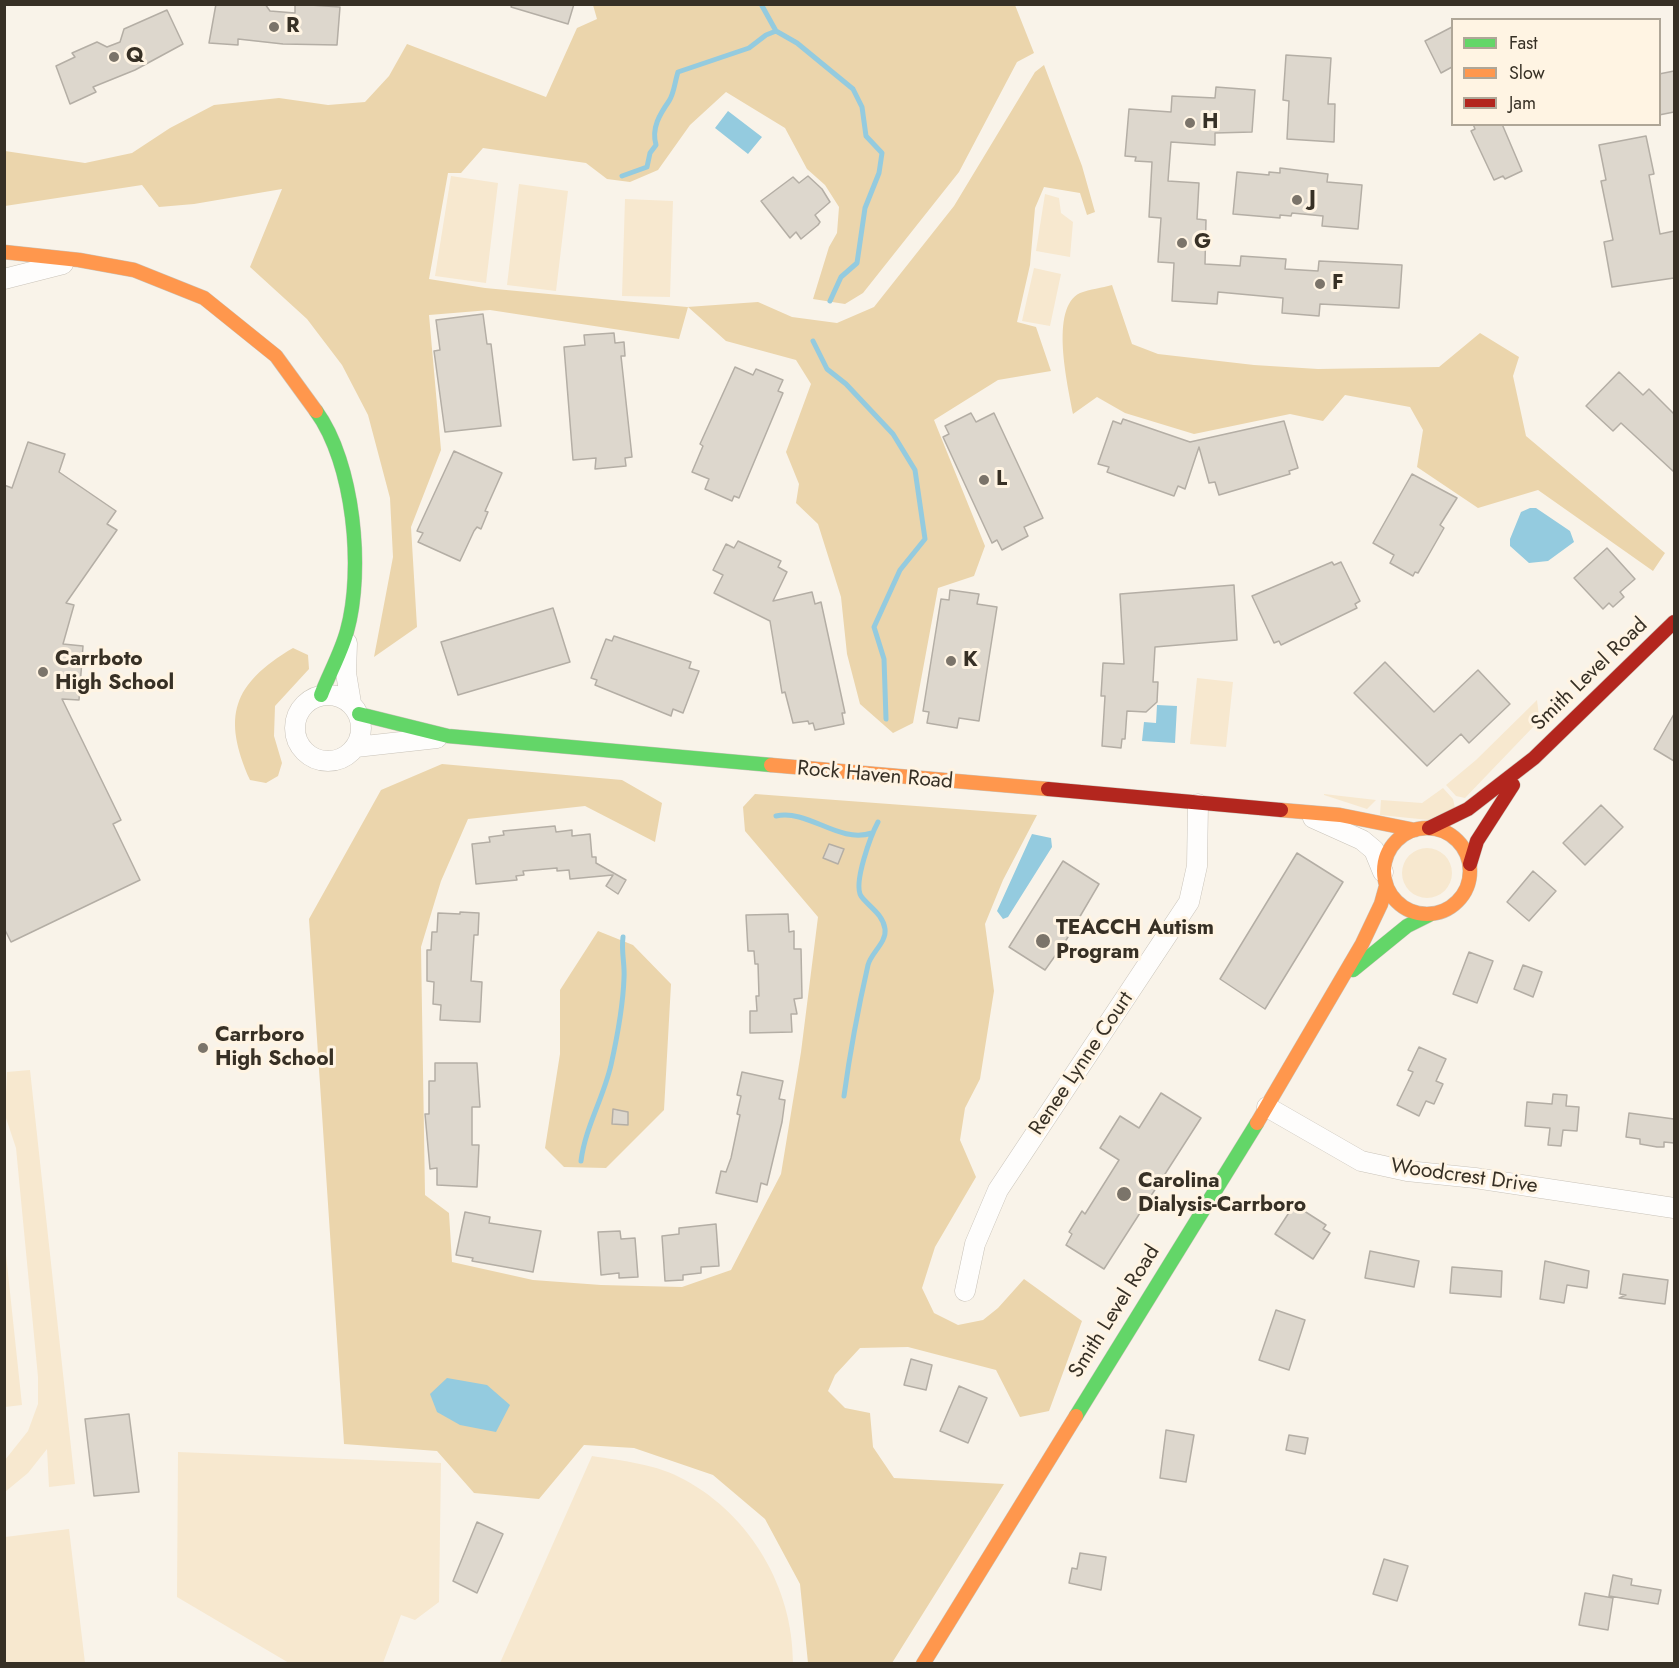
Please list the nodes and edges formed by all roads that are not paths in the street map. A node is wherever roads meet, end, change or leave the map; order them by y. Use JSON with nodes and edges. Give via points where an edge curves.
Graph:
{"nodes":[{"id":1,"x":4,"y":252,"type":"edge"},
{"id":2,"x":79,"y":260,"type":"junction"},
{"id":3,"x":4,"y":279,"type":"edge"},
{"id":4,"x":1674,"y":622,"type":"edge"},
{"id":5,"x":347,"y":631,"type":"junction"},
{"id":6,"x":321,"y":695,"type":"junction"},
{"id":7,"x":355,"y":708,"type":"junction"},
{"id":8,"x":448,"y":736,"type":"junction"},
{"id":9,"x":356,"y":747,"type":"junction"},
{"id":10,"x":1534,"y":758,"type":"junction"},
{"id":11,"x":1198,"y":804,"type":"junction"},
{"id":12,"x":1302,"y":814,"type":"junction"},
{"id":13,"x":1430,"y":828,"type":"junction"},
{"id":14,"x":1415,"y":830,"type":"junction"},
{"id":15,"x":1470,"y":864,"type":"junction"},
{"id":16,"x":1384,"y":879,"type":"junction"},
{"id":17,"x":1429,"y":915,"type":"junction"},
{"id":18,"x":1339,"y":981,"type":"junction"},
{"id":19,"x":1267,"y":1107,"type":"junction"},
{"id":20,"x":1674,"y":1208,"type":"edge"},
{"id":21,"x":965,"y":1291,"type":"dead end"},
{"id":22,"x":923,"y":1664,"type":"edge"}],
"edges":[{"from":1,"to":2,"type":"main road","name":"Rock Haven Road"},
{"from":2,"to":3,"type":"street","name":"Rock Haven Road"},
{"from":2,"to":5,"type":"main road","name":"Rock Haven Road","via":[[134,270],[204,298],[276,356],[325,423],[349,491],[356,560]]},
{"from":4,"to":10,"type":"main road","name":"Smith Level Road"},
{"from":5,"to":6,"type":"main road","name":"Rock Haven Road"},
{"from":5,"to":7,"type":"street","name":"Rock Haven Road","via":[[346,673]]},
{"from":6,"to":7,"type":"street","name":"Rock Haven Road","via":[[341,697]]},
{"from":6,"to":9,"type":"street","name":"Rock Haven Road","via":[[303,706],[297,715],[294,726],[300,746],[316,759],[326,761],[346,756]]},
{"from":7,"to":8,"type":"main road","name":"Rock Haven Road"},
{"from":7,"to":9,"type":"street","name":"Rock Haven Road","via":[[362,724]]},
{"from":8,"to":9,"type":"street","name":"Rock Haven Road"},
{"from":8,"to":11,"type":"main road","name":"Rock Haven Road"},
{"from":10,"to":13,"type":"main road","name":"Smith Level Road","via":[[1468,809]]},
{"from":10,"to":15,"type":"main road","name":"Smith Level Road","via":[[1490,818]]},
{"from":11,"to":12,"type":"main road","name":"Rock Haven Road"},
{"from":11,"to":21,"type":"street","name":"Renee Lynne Court","via":[[1197,866],[1189,902],[998,1190],[975,1244]]},
{"from":12,"to":14,"type":"main road","name":"Rock Haven Road","via":[[1356,817],[1386,827]]},
{"from":12,"to":16,"type":"street","name":"Rock Haven Road","via":[[1362,840],[1374,850]]},
{"from":13,"to":14,"type":"main road"},
{"from":13,"to":15,"type":"main road","via":[[1456,840]]},
{"from":14,"to":16,"type":"main road","via":[[1391,847]]},
{"from":15,"to":17,"type":"main road","via":[[1465,893],[1443,912]]},
{"from":16,"to":17,"type":"main road","via":[[1402,907]]},
{"from":16,"to":18,"type":"main road","name":"Smith Level Road","via":[[1372,924]]},
{"from":17,"to":18,"type":"main road","name":"Smith Level Road","via":[[1407,926]]},
{"from":18,"to":19,"type":"main road","name":"Smith Level Road"},
{"from":19,"to":20,"type":"street","name":"Woodcrest Drive","via":[[1361,1161],[1407,1171]]},
{"from":19,"to":22,"type":"main road","name":"Smith Level Road"}]}
